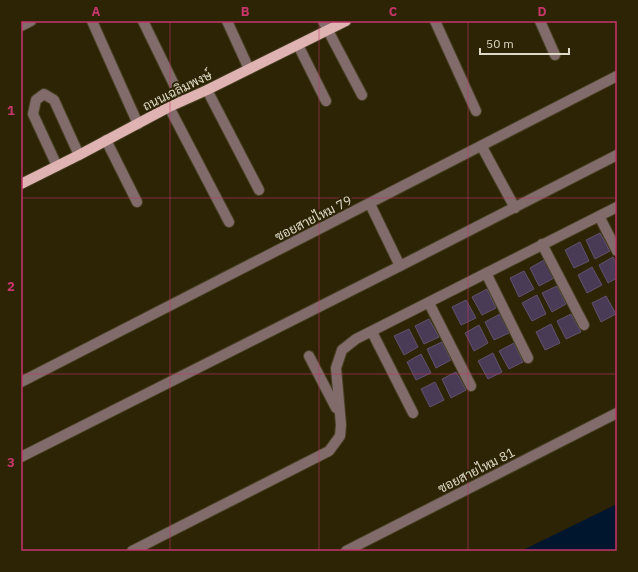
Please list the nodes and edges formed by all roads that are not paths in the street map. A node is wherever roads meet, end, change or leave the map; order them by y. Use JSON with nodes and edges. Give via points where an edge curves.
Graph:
{"nodes":[{"id":1,"x":31,"y":21,"type":"edge"},
{"id":2,"x":92,"y":21,"type":"edge"},
{"id":3,"x":144,"y":21,"type":"edge"},
{"id":4,"x":226,"y":21,"type":"edge"},
{"id":5,"x":346,"y":21,"type":"edge"},
{"id":6,"x":435,"y":21,"type":"edge"},
{"id":7,"x":540,"y":21,"type":"edge"},
{"id":8,"x":21,"y":26,"type":"edge"},
{"id":9,"x":325,"y":26,"type":"edge"},
{"id":10,"x":298,"y":45,"type":"junction"},
{"id":11,"x":555,"y":55,"type":"dead end"},
{"id":12,"x":249,"y":69,"type":"junction"},
{"id":13,"x":617,"y":76,"type":"edge"},
{"id":14,"x":207,"y":90,"type":"junction"},
{"id":15,"x":362,"y":95,"type":"dead end"},
{"id":16,"x":182,"y":101,"type":"junction"},
{"id":17,"x":326,"y":101,"type":"dead end"},
{"id":18,"x":169,"y":107,"type":"junction"},
{"id":19,"x":476,"y":111,"type":"dead end"},
{"id":20,"x":138,"y":124,"type":"junction"},
{"id":21,"x":106,"y":140,"type":"junction"},
{"id":22,"x":482,"y":147,"type":"junction"},
{"id":23,"x":79,"y":155,"type":"junction"},
{"id":24,"x":617,"y":155,"type":"edge"},
{"id":25,"x":57,"y":166,"type":"junction"},
{"id":26,"x":21,"y":184,"type":"edge"},
{"id":27,"x":259,"y":190,"type":"dead end"},
{"id":28,"x":137,"y":202,"type":"dead end"},
{"id":29,"x":370,"y":204,"type":"junction"},
{"id":30,"x":617,"y":207,"type":"edge"},
{"id":31,"x":515,"y":208,"type":"junction"},
{"id":32,"x":599,"y":216,"type":"junction"},
{"id":33,"x":229,"y":222,"type":"dead end"},
{"id":34,"x":542,"y":244,"type":"junction"},
{"id":35,"x":617,"y":251,"type":"edge"},
{"id":36,"x":400,"y":266,"type":"junction"},
{"id":37,"x":486,"y":273,"type":"junction"},
{"id":38,"x":429,"y":303,"type":"junction"},
{"id":39,"x":584,"y":325,"type":"dead end"},
{"id":40,"x":372,"y":332,"type":"junction"},
{"id":41,"x":309,"y":356,"type":"dead end"},
{"id":42,"x":528,"y":358,"type":"dead end"},
{"id":43,"x":21,"y":382,"type":"edge"},
{"id":44,"x":471,"y":386,"type":"dead end"},
{"id":45,"x":338,"y":411,"type":"junction"},
{"id":46,"x":413,"y":413,"type":"dead end"},
{"id":47,"x":617,"y":413,"type":"edge"},
{"id":48,"x":21,"y":457,"type":"edge"},
{"id":49,"x":132,"y":551,"type":"edge"},
{"id":50,"x":346,"y":551,"type":"edge"}],
"edges":[{"from":1,"to":8,"type":"street"},
{"from":2,"to":20,"type":"street"},
{"from":3,"to":16,"type":"street"},
{"from":4,"to":12,"type":"street"},
{"from":5,"to":9,"type":"main road","name":"ถนนเฉลิมพงษ์"},
{"from":6,"to":19,"type":"street"},
{"from":7,"to":11,"type":"street"},
{"from":9,"to":10,"type":"main road","name":"ถนนเฉลิมพงษ์"},
{"from":9,"to":15,"type":"street"},
{"from":10,"to":12,"type":"main road","name":"ถนนเฉลิมพงษ์"},
{"from":10,"to":17,"type":"street"},
{"from":12,"to":14,"type":"main road","name":"ถนนเฉลิมพงษ์"},
{"from":13,"to":22,"type":"street","name":"ซอยสายไหม 79"},
{"from":14,"to":16,"type":"main road","name":"ถนนเฉลิมพงษ์"},
{"from":14,"to":27,"type":"street"},
{"from":16,"to":18,"type":"main road","name":"ถนนเฉลิมพงษ์"},
{"from":18,"to":20,"type":"main road","name":"ถนนเฉลิมพงษ์"},
{"from":18,"to":33,"type":"street"},
{"from":20,"to":21,"type":"main road","name":"ถนนเฉลิมพงษ์"},
{"from":21,"to":23,"type":"main road","name":"ถนนเฉลิมพงษ์"},
{"from":21,"to":28,"type":"street"},
{"from":22,"to":29,"type":"street","name":"ซอยสายไหม 79"},
{"from":22,"to":31,"type":"street"},
{"from":23,"to":25,"type":"main road","name":"ถนนเฉลิมพงษ์"},
{"from":23,"to":25,"type":"street","via":[[54,100],[44,94],[36,100],[33,114]]},
{"from":24,"to":31,"type":"street"},
{"from":25,"to":26,"type":"main road","name":"ถนนเฉลิมพงษ์"},
{"from":29,"to":36,"type":"street"},
{"from":29,"to":43,"type":"street","name":"ซอยสายไหม 79"},
{"from":30,"to":32,"type":"street"},
{"from":31,"to":36,"type":"street"},
{"from":32,"to":34,"type":"street"},
{"from":32,"to":35,"type":"street"},
{"from":34,"to":37,"type":"street"},
{"from":34,"to":39,"type":"street"},
{"from":36,"to":48,"type":"street"},
{"from":37,"to":38,"type":"street"},
{"from":37,"to":42,"type":"street"},
{"from":38,"to":40,"type":"street"},
{"from":38,"to":44,"type":"street"},
{"from":40,"to":45,"type":"street","via":[[356,339],[342,350],[336,368]]},
{"from":40,"to":46,"type":"street"},
{"from":41,"to":45,"type":"street"},
{"from":45,"to":49,"type":"street","via":[[340,436],[329,451]]},
{"from":47,"to":50,"type":"street","name":"ซอยสายไหม 81"}]}
